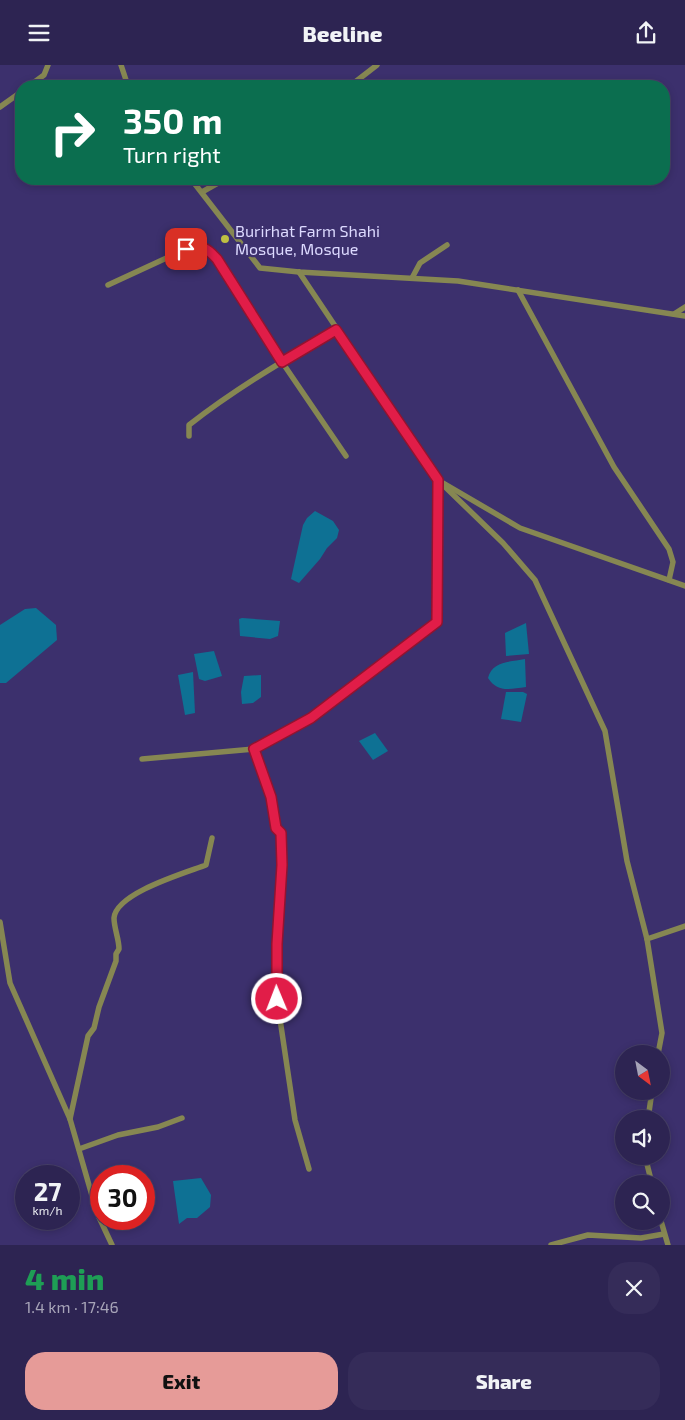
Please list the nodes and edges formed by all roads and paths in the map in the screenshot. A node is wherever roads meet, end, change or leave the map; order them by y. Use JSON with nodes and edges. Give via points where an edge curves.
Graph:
{"nodes":[{"id":1,"x":48,"y":65,"type":"edge"},
{"id":2,"x":121,"y":65,"type":"edge"},
{"id":3,"x":377,"y":65,"type":"edge"},
{"id":4,"x":37,"y":80,"type":"edge"},
{"id":5,"x":126,"y":80,"type":"edge"},
{"id":6,"x":358,"y":80,"type":"edge"},
{"id":7,"x":15,"y":96,"type":"edge"},
{"id":8,"x":0,"y":107,"type":"edge"},
{"id":9,"x":196,"y":185,"type":"edge"},
{"id":10,"x":214,"y":185,"type":"edge"},
{"id":11,"x":202,"y":192,"type":"junction"},
{"id":12,"x":447,"y":245,"type":"dead end"},
{"id":13,"x":299,"y":273,"type":"junction"},
{"id":14,"x":412,"y":278,"type":"junction"},
{"id":15,"x":108,"y":285,"type":"dead end"},
{"id":16,"x":518,"y":290,"type":"junction"},
{"id":17,"x":685,"y":307,"type":"edge"},
{"id":18,"x":674,"y":314,"type":"junction"},
{"id":19,"x":685,"y":316,"type":"edge"},
{"id":20,"x":336,"y":330,"type":"junction"},
{"id":21,"x":282,"y":362,"type":"junction"},
{"id":22,"x":189,"y":437,"type":"dead end"},
{"id":23,"x":346,"y":456,"type":"dead end"},
{"id":24,"x":438,"y":480,"type":"junction"},
{"id":25,"x":670,"y":580,"type":"junction"},
{"id":26,"x":685,"y":586,"type":"edge"},
{"id":27,"x":254,"y":749,"type":"junction"},
{"id":28,"x":142,"y":759,"type":"dead end"},
{"id":29,"x":212,"y":838,"type":"dead end"},
{"id":30,"x":0,"y":922,"type":"edge"},
{"id":31,"x":685,"y":926,"type":"edge"},
{"id":32,"x":648,"y":939,"type":"junction"},
{"id":33,"x":660,"y":1045,"type":"edge"},
{"id":34,"x":182,"y":1118,"type":"dead end"},
{"id":35,"x":70,"y":1119,"type":"junction"},
{"id":36,"x":79,"y":1149,"type":"junction"},
{"id":37,"x":309,"y":1169,"type":"dead end"},
{"id":38,"x":663,"y":1230,"type":"edge"},
{"id":39,"x":664,"y":1234,"type":"junction"},
{"id":40,"x":112,"y":1245,"type":"edge"},
{"id":41,"x":551,"y":1245,"type":"edge"},
{"id":42,"x":668,"y":1245,"type":"edge"}],
"edges":[{"from":1,"to":4,"type":"street","via":[[44,75]]},
{"from":2,"to":5,"type":"street"},
{"from":3,"to":6,"type":"street"},
{"from":7,"to":8,"type":"street"},
{"from":9,"to":11,"type":"street"},
{"from":10,"to":11,"type":"street"},
{"from":11,"to":13,"type":"street","via":[[260,268]]},
{"from":12,"to":14,"type":"street","via":[[420,263]]},
{"from":13,"to":14,"type":"street"},
{"from":13,"to":20,"type":"street"},
{"from":14,"to":16,"type":"street"},
{"from":15,"to":21,"type":"street","via":[[186,249],[206,248],[217,259]]},
{"from":16,"to":18,"type":"street"},
{"from":16,"to":25,"type":"street","via":[[614,467],[669,549],[673,563]]},
{"from":17,"to":18,"type":"street"},
{"from":18,"to":19,"type":"street"},
{"from":20,"to":21,"type":"street"},
{"from":20,"to":24,"type":"street"},
{"from":21,"to":22,"type":"street","via":[[201,415],[189,425]]},
{"from":21,"to":23,"type":"street"},
{"from":24,"to":25,"type":"street","via":[[520,528]]},
{"from":24,"to":27,"type":"street","via":[[437,622],[311,718]]},
{"from":24,"to":32,"type":"street","via":[[503,543],[535,580],[605,731],[627,861]]},
{"from":25,"to":26,"type":"street"},
{"from":27,"to":28,"type":"street"},
{"from":27,"to":37,"type":"street","via":[[271,797],[276,828],[281,833],[277,999],[295,1119]]},
{"from":29,"to":35,"type":"street","via":[[206,865],[138,892],[119,907],[114,918],[119,949],[94,1028],[88,1036]]},
{"from":30,"to":35,"type":"street","via":[[10,983]]},
{"from":31,"to":32,"type":"street"},
{"from":32,"to":33,"type":"street","via":[[662,1033]]},
{"from":34,"to":36,"type":"street"},
{"from":35,"to":36,"type":"street"},
{"from":36,"to":40,"type":"street","via":[[97,1213]]},
{"from":38,"to":39,"type":"street"},
{"from":39,"to":41,"type":"street","via":[[641,1238],[588,1235]]},
{"from":39,"to":42,"type":"street"}]}
